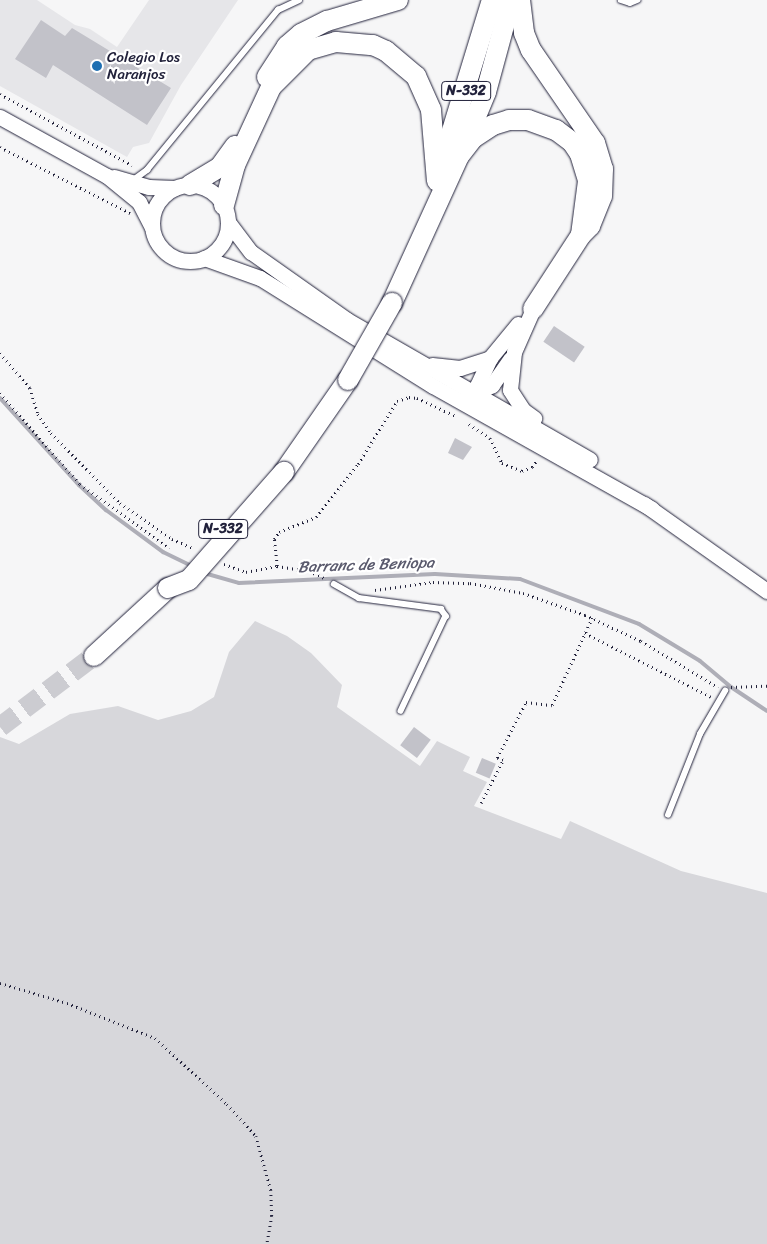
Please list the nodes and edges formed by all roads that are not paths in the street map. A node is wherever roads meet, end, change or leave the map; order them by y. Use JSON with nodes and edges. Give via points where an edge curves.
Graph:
{"nodes":[{"id":1,"x":299,"y":0,"type":"edge"},
{"id":2,"x":398,"y":0,"type":"edge"},
{"id":3,"x":492,"y":0,"type":"edge"},
{"id":4,"x":512,"y":0,"type":"edge"},
{"id":5,"x":520,"y":0,"type":"edge"},
{"id":6,"x":621,"y":0,"type":"edge"},
{"id":7,"x":637,"y":0,"type":"edge"},
{"id":8,"x":0,"y":117,"type":"edge"},
{"id":9,"x":459,"y":156,"type":"junction"},
{"id":10,"x":107,"y":176,"type":"junction"},
{"id":11,"x":436,"y":181,"type":"junction"},
{"id":12,"x":131,"y":182,"type":"junction"},
{"id":13,"x":182,"y":186,"type":"junction"},
{"id":14,"x":226,"y":214,"type":"junction"},
{"id":15,"x":152,"y":228,"type":"junction"},
{"id":16,"x":581,"y":235,"type":"junction"},
{"id":17,"x":204,"y":258,"type":"junction"},
{"id":18,"x":274,"y":287,"type":"junction"},
{"id":19,"x":387,"y":301,"type":"junction"},
{"id":20,"x":533,"y":309,"type":"junction"},
{"id":21,"x":514,"y":352,"type":"junction"},
{"id":22,"x":490,"y":358,"type":"junction"},
{"id":23,"x":421,"y":362,"type":"junction"},
{"id":24,"x":476,"y":395,"type":"junction"},
{"id":25,"x":567,"y":460,"type":"junction"},
{"id":26,"x":590,"y":460,"type":"junction"},
{"id":27,"x":652,"y":509,"type":"junction"},
{"id":28,"x":334,"y":584,"type":"road end"},
{"id":29,"x":767,"y":591,"type":"edge"},
{"id":30,"x":94,"y":656,"type":"tunnel mouth"},
{"id":31,"x":725,"y":691,"type":"road end"},
{"id":32,"x":401,"y":711,"type":"dead end"},
{"id":33,"x":668,"y":815,"type":"dead end"}],
"edges":[{"from":1,"to":12,"type":"lane","via":[[278,10],[147,170]]},
{"from":2,"to":13,"type":"highway","via":[[327,21],[301,34],[287,46],[266,78],[231,154],[220,167]]},
{"from":3,"to":11,"type":"highway","number":"N-332"},
{"from":4,"to":9,"type":"highway","via":[[486,92]]},
{"from":5,"to":16,"type":"highway","via":[[524,33],[530,50],[591,137],[599,156],[602,196],[590,226]]},
{"from":6,"to":7,"type":"lane","via":[[630,3]]},
{"from":8,"to":10,"type":"street"},
{"from":9,"to":16,"type":"highway","via":[[480,132],[508,120],[543,124],[564,134],[580,154],[587,170],[588,201]]},
{"from":9,"to":19,"type":"highway"},
{"from":10,"to":12,"type":"street"},
{"from":10,"to":15,"type":"street","via":[[139,202]]},
{"from":11,"to":14,"type":"highway","via":[[431,110],[416,76],[386,51],[364,44],[336,42],[308,50],[271,86],[235,165]]},
{"from":11,"to":19,"type":"highway","number":"N-332"},
{"from":12,"to":13,"type":"street"},
{"from":13,"to":14,"type":"street","via":[[210,190]]},
{"from":13,"to":15,"type":"street","via":[[157,204]]},
{"from":14,"to":17,"type":"street","via":[[222,244]]},
{"from":14,"to":23,"type":"street","via":[[251,252],[282,277],[347,320]]},
{"from":15,"to":17,"type":"street","via":[[156,239],[171,256],[193,261]]},
{"from":16,"to":20,"type":"highway"},
{"from":17,"to":18,"type":"street","via":[[260,278]]},
{"from":18,"to":24,"type":"street","via":[[296,296],[466,396]]},
{"from":18,"to":25,"type":"street","via":[[401,367]]},
{"from":19,"to":30,"type":"highway","number":"N-332","bridge":true,"via":[[343,377],[280,469],[189,580],[168,588]]},
{"from":20,"to":21,"type":"street"},
{"from":20,"to":22,"type":"street"},
{"from":21,"to":24,"type":"street","via":[[492,385]]},
{"from":21,"to":26,"type":"street","via":[[510,390],[514,400],[523,410],[584,451]]},
{"from":22,"to":23,"type":"street","via":[[446,369]]},
{"from":22,"to":24,"type":"street","via":[[480,376]]},
{"from":23,"to":24,"type":"street"},
{"from":24,"to":25,"type":"street","via":[[477,402],[559,451]]},
{"from":24,"to":26,"type":"street"},
{"from":25,"to":27,"type":"street"},
{"from":26,"to":27,"type":"street"},
{"from":27,"to":29,"type":"street"},
{"from":28,"to":32,"type":"lane","via":[[359,598],[441,609],[446,616]]},
{"from":31,"to":33,"type":"lane","via":[[700,734]]}]}
